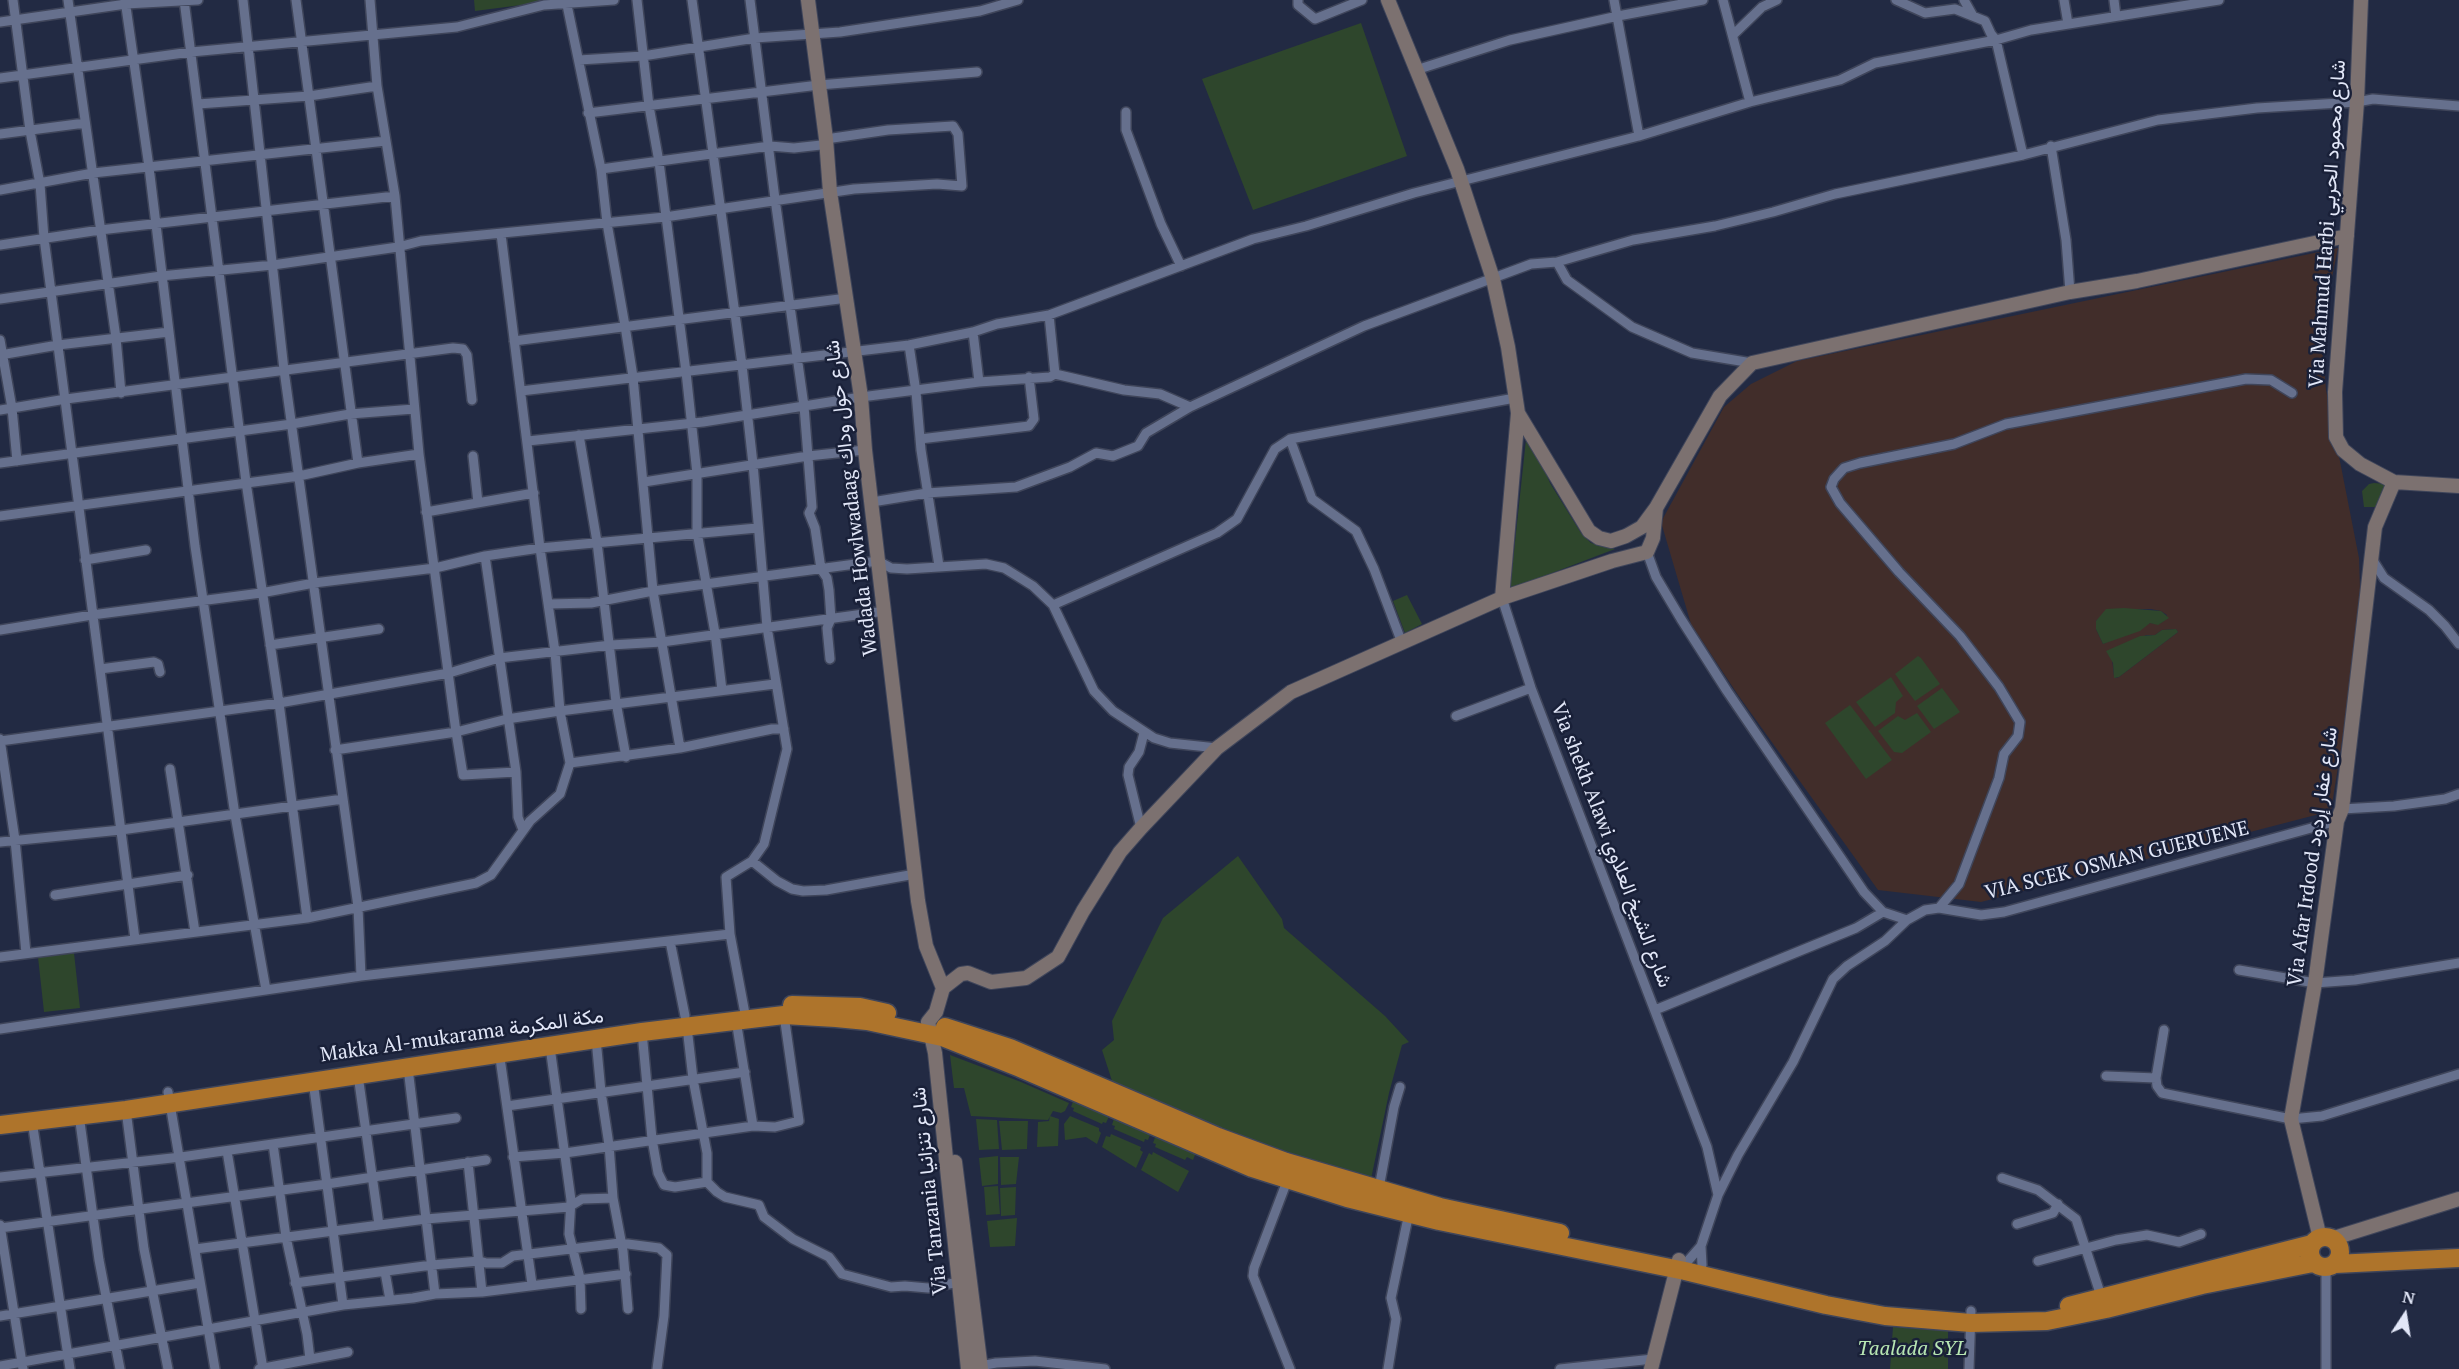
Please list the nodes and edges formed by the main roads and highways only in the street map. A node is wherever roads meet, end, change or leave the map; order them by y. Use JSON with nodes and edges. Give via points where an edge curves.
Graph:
{"nodes":[{"id":1,"x":743,"y":1016,"type":"junction"},
{"id":2,"x":686,"y":1021,"type":"junction"},
{"id":3,"x":936,"y":1026,"type":"junction"},
{"id":4,"x":499,"y":1050,"type":"junction"},
{"id":5,"x":1083,"y":1088,"type":"junction"},
{"id":6,"x":169,"y":1098,"type":"junction"},
{"id":7,"x":0,"y":1116,"type":"edge"},
{"id":8,"x":0,"y":1125,"type":"edge"},
{"id":9,"x":1347,"y":1189,"type":"junction"},
{"id":10,"x":2321,"y":1240,"type":"junction"},
{"id":11,"x":2459,"y":1258,"type":"edge"},
{"id":12,"x":2325,"y":1265,"type":"junction"},
{"id":13,"x":1688,"y":1267,"type":"junction"},
{"id":14,"x":2103,"y":1303,"type":"junction"}],
"edges":[{"from":1,"to":2,"type":"highway","name":"Makka Al-mukarama مكة المكرمة"},
{"from":1,"to":3,"type":"highway","name":"Makka Al-mukarama مكة المكرمة","via":[[784,1015]]},
{"from":1,"to":3,"type":"highway","name":"Makka Al-mukarama مكة المكرمة","via":[[789,1005],[850,1006]]},
{"from":2,"to":4,"type":"highway","name":"Makka Al-mukarama مكة المكرمة"},
{"from":2,"to":4,"type":"highway","name":"Makka Al-mukarama مكة المكرمة","via":[[596,1040]]},
{"from":3,"to":5,"type":"highway"},
{"from":4,"to":6,"type":"highway","name":"Makka Al-mukarama مكة المكرمة"},
{"from":4,"to":6,"type":"highway","name":"Makka Al-mukarama مكة المكرمة","via":[[408,1068]]},
{"from":5,"to":9,"type":"highway","via":[[1286,1162]]},
{"from":5,"to":9,"type":"highway","via":[[1252,1168],[1287,1181]]},
{"from":6,"to":7,"type":"highway","name":"Makka Al-mukarama مكة المكرمة"},
{"from":6,"to":8,"type":"highway","name":"Makka Al-mukarama مكة المكرمة","via":[[126,1110]]},
{"from":9,"to":13,"type":"highway","via":[[1408,1213]]},
{"from":9,"to":13,"type":"highway","via":[[1379,1188]]},
{"from":10,"to":12,"type":"highway","via":[[2309,1254]]},
{"from":10,"to":12,"type":"highway","via":[[2340,1251]]},
{"from":10,"to":14,"type":"highway"},
{"from":11,"to":12,"type":"highway"},
{"from":12,"to":14,"type":"highway"},
{"from":13,"to":14,"type":"highway","via":[[1885,1316],[2047,1321]]}]}
